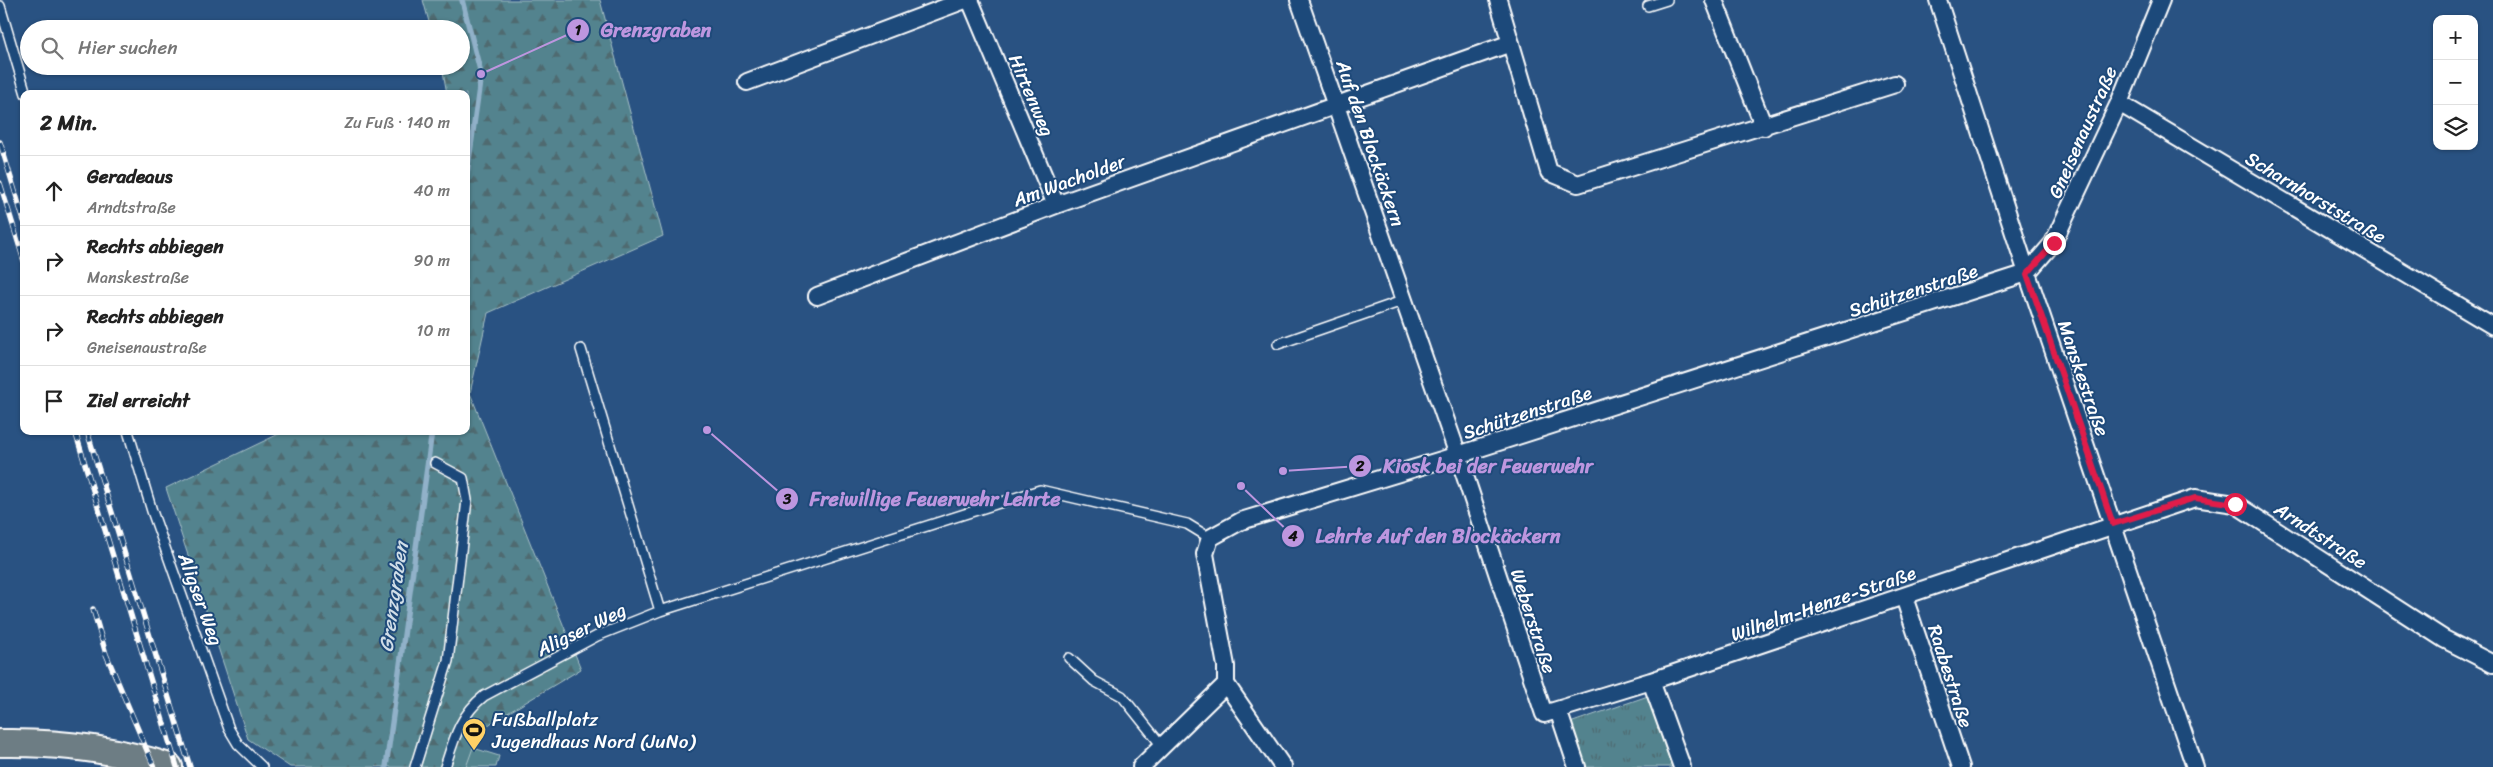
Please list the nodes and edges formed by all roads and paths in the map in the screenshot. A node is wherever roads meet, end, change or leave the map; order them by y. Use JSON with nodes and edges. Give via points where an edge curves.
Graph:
{"nodes":[{"id":1,"x":965,"y":0,"type":"edge"},
{"id":2,"x":970,"y":0,"type":"edge"},
{"id":3,"x":1299,"y":0,"type":"edge"},
{"id":4,"x":1498,"y":0,"type":"edge"},
{"id":5,"x":1667,"y":0,"type":"edge"},
{"id":6,"x":1714,"y":0,"type":"edge"},
{"id":7,"x":1938,"y":0,"type":"edge"},
{"id":8,"x":2161,"y":0,"type":"edge"},
{"id":9,"x":0,"y":6,"type":"edge"},
{"id":10,"x":1648,"y":6,"type":"dead end"},
{"id":11,"x":1511,"y":43,"type":"junction"},
{"id":12,"x":20,"y":74,"type":"edge"},
{"id":13,"x":20,"y":75,"type":"edge"},
{"id":14,"x":747,"y":82,"type":"dead end"},
{"id":15,"x":1895,"y":84,"type":"dead end"},
{"id":16,"x":25,"y":90,"type":"edge"},
{"id":17,"x":2119,"y":102,"type":"junction"},
{"id":18,"x":1337,"y":106,"type":"junction"},
{"id":19,"x":1764,"y":127,"type":"junction"},
{"id":20,"x":1056,"y":205,"type":"junction"},
{"id":21,"x":2027,"y":274,"type":"junction"},
{"id":22,"x":817,"y":296,"type":"dead end"},
{"id":23,"x":1405,"y":300,"type":"junction"},
{"id":24,"x":2493,"y":326,"type":"edge"},
{"id":25,"x":1278,"y":344,"type":"dead end"},
{"id":26,"x":582,"y":349,"type":"dead end"},
{"id":27,"x":129,"y":435,"type":"edge"},
{"id":28,"x":1458,"y":455,"type":"junction"},
{"id":29,"x":435,"y":463,"type":"dead end"},
{"id":30,"x":2113,"y":524,"type":"junction"},
{"id":31,"x":1210,"y":538,"type":"junction"},
{"id":32,"x":1904,"y":597,"type":"junction"},
{"id":33,"x":660,"y":610,"type":"junction"},
{"id":34,"x":1069,"y":658,"type":"dead end"},
{"id":35,"x":2493,"y":664,"type":"edge"},
{"id":36,"x":1651,"y":681,"type":"junction"},
{"id":37,"x":1226,"y":684,"type":"junction"},
{"id":38,"x":1551,"y":712,"type":"junction"},
{"id":39,"x":0,"y":743,"type":"edge"},
{"id":40,"x":1162,"y":746,"type":"junction"},
{"id":41,"x":169,"y":767,"type":"edge"},
{"id":42,"x":262,"y":767,"type":"edge"},
{"id":43,"x":415,"y":767,"type":"edge"},
{"id":44,"x":445,"y":767,"type":"edge"},
{"id":45,"x":1141,"y":767,"type":"edge"},
{"id":46,"x":1283,"y":767,"type":"edge"},
{"id":47,"x":1577,"y":767,"type":"edge"},
{"id":48,"x":1682,"y":767,"type":"edge"},
{"id":49,"x":1961,"y":767,"type":"edge"},
{"id":50,"x":2195,"y":767,"type":"edge"}],
"edges":[{"from":1,"to":14,"type":"street"},
{"from":2,"to":20,"type":"street","name":"Hirtenweg"},
{"from":3,"to":18,"type":"street","name":"Auf den Blockäckern"},
{"from":4,"to":11,"type":"street"},
{"from":5,"to":10,"type":"lane"},
{"from":6,"to":19,"type":"street"},
{"from":7,"to":21,"type":"street","name":"Manskestraße"},
{"from":8,"to":17,"type":"street","name":"Gneisenaustraße"},
{"from":9,"to":12,"type":"lane"},
{"from":11,"to":18,"type":"street","name":"Am Wacholder"},
{"from":11,"to":19,"type":"street","via":[[1549,172],[1578,184]]},
{"from":13,"to":16,"type":"lane"},
{"from":15,"to":19,"type":"street"},
{"from":17,"to":21,"type":"street","name":"Gneisenaustraße","via":[[2054,243]]},
{"from":17,"to":24,"type":"street","name":"Scharnhorststraße"},
{"from":18,"to":20,"type":"street","name":"Am Wacholder"},
{"from":18,"to":23,"type":"street","name":"Auf den Blockäckern"},
{"from":20,"to":22,"type":"street","name":"Am Wacholder"},
{"from":21,"to":28,"type":"street","name":"Schützenstraße"},
{"from":21,"to":30,"type":"street","name":"Manskestraße"},
{"from":23,"to":25,"type":"lane"},
{"from":23,"to":28,"type":"street","name":"Auf den Blockäckern"},
{"from":26,"to":33,"type":"lane"},
{"from":27,"to":42,"type":"lane","name":"Aligser Weg","via":[[152,511],[229,729],[238,744]]},
{"from":28,"to":31,"type":"street","name":"Schützenstraße","via":[[1241,521]]},
{"from":28,"to":38,"type":"street","name":"Weberstraße"},
{"from":29,"to":43,"type":"lane","via":[[463,478],[467,500],[448,661]]},
{"from":30,"to":32,"type":"street","name":"Wilhelm-Henze-Straße"},
{"from":30,"to":35,"type":"street","name":"Arndtstraße","via":[[2195,498],[2235,504],[2444,639]]},
{"from":30,"to":50,"type":"street","name":"Manskestraße"},
{"from":31,"to":33,"type":"lane","name":"Aligser Weg","via":[[1187,524],[1040,490]]},
{"from":31,"to":37,"type":"street","via":[[1205,554],[1226,666]]},
{"from":32,"to":36,"type":"street","name":"Wilhelm-Henze-Straße"},
{"from":32,"to":49,"type":"street","name":"Raabestraße"},
{"from":33,"to":44,"type":"lane","name":"Aligser Weg","via":[[597,636],[484,696],[470,707],[461,723]]},
{"from":34,"to":40,"type":"lane","via":[[1094,682],[1122,696]]},
{"from":36,"to":38,"type":"street","name":"Wilhelm-Henze-Straße"},
{"from":36,"to":48,"type":"street"},
{"from":37,"to":40,"type":"street"},
{"from":37,"to":46,"type":"street"},
{"from":38,"to":47,"type":"street","name":"Weberstraße"},
{"from":39,"to":41,"type":"main road","via":[[56,743],[101,748]]},
{"from":40,"to":45,"type":"street"}]}
